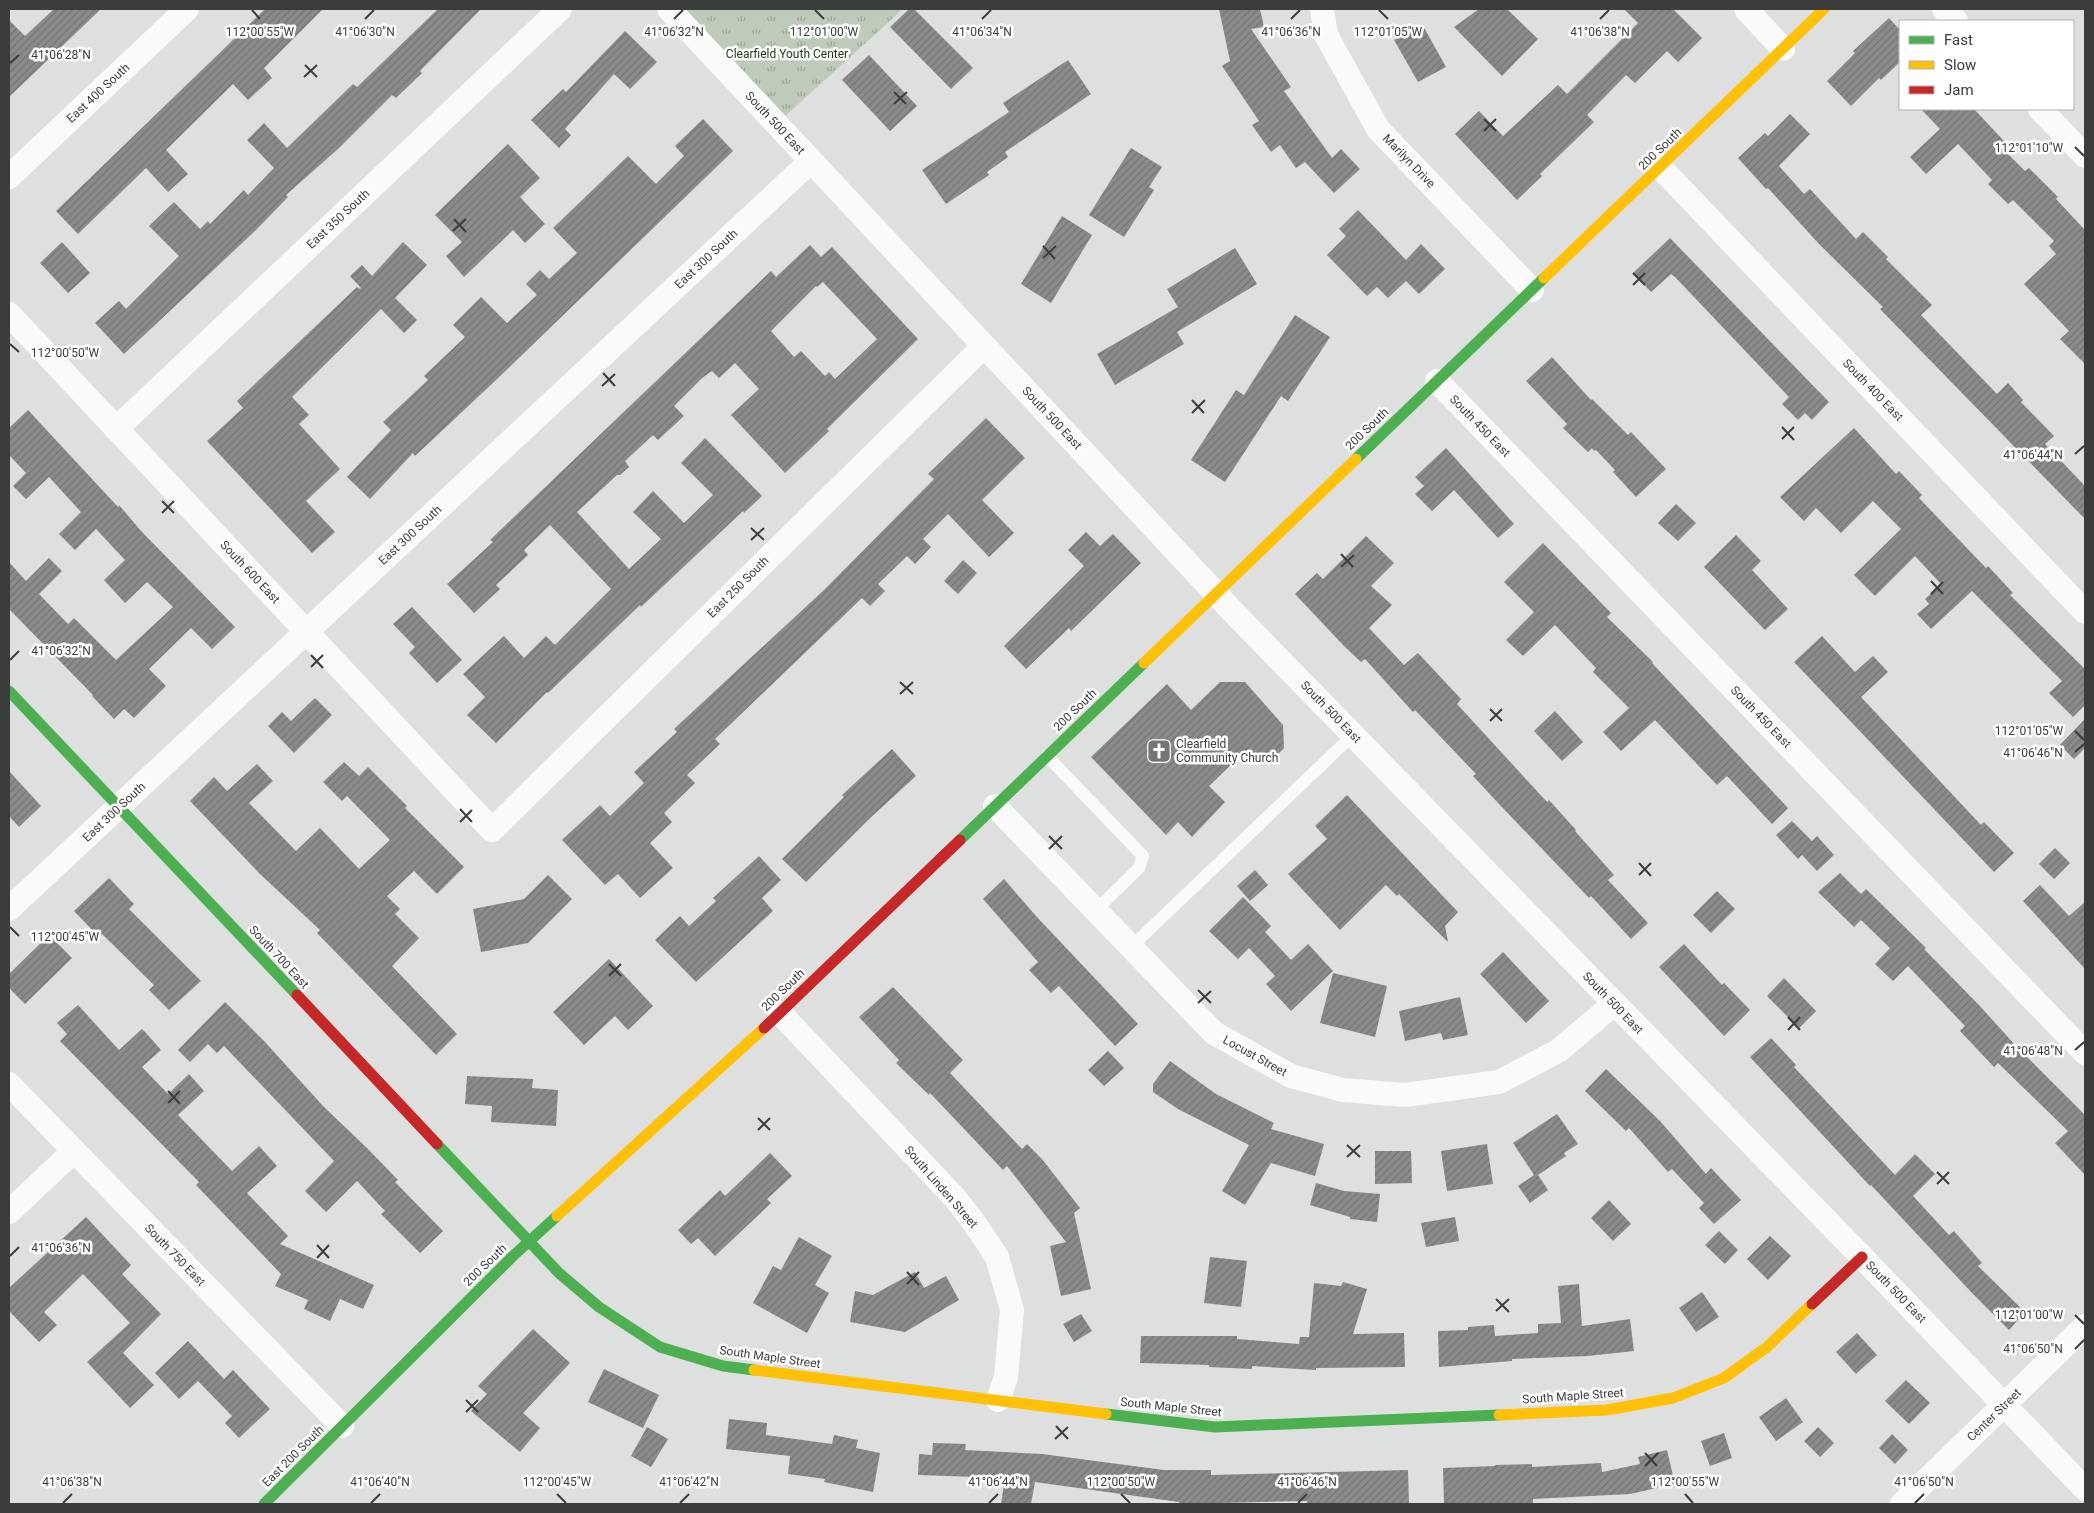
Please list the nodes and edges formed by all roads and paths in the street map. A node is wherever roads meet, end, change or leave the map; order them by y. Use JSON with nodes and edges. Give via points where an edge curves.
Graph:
{"nodes":[{"id":1,"x":187,"y":9,"type":"edge"},
{"id":2,"x":560,"y":9,"type":"edge"},
{"id":3,"x":668,"y":9,"type":"edge"},
{"id":4,"x":1322,"y":9,"type":"edge"},
{"id":5,"x":1746,"y":9,"type":"edge"},
{"id":6,"x":1824,"y":9,"type":"edge"},
{"id":7,"x":1944,"y":9,"type":"edge"},
{"id":8,"x":1955,"y":20,"type":"edge"},
{"id":9,"x":1783,"y":49,"type":"junction"},
{"id":10,"x":2041,"y":110,"type":"edge"},
{"id":11,"x":2085,"y":156,"type":"edge"},
{"id":12,"x":811,"y":161,"type":"junction"},
{"id":13,"x":1660,"y":167,"type":"junction"},
{"id":14,"x":9,"y":178,"type":"edge"},
{"id":15,"x":1532,"y":290,"type":"junction"},
{"id":16,"x":9,"y":314,"type":"edge"},
{"id":17,"x":984,"y":346,"type":"junction"},
{"id":18,"x":1437,"y":381,"type":"junction"},
{"id":19,"x":116,"y":429,"type":"junction"},
{"id":20,"x":1216,"y":594,"type":"junction"},
{"id":21,"x":2085,"y":612,"type":"edge"},
{"id":22,"x":306,"y":632,"type":"junction"},
{"id":23,"x":9,"y":691,"type":"edge"},
{"id":24,"x":1353,"y":735,"type":"junction"},
{"id":25,"x":1047,"y":756,"type":"junction"},
{"id":26,"x":995,"y":806,"type":"junction"},
{"id":27,"x":119,"y":807,"type":"junction"},
{"id":28,"x":492,"y":830,"type":"joint"},
{"id":29,"x":9,"y":910,"type":"edge"},
{"id":30,"x":1096,"y":910,"type":"junction"},
{"id":31,"x":1131,"y":947,"type":"junction"},
{"id":32,"x":1614,"y":1004,"type":"junction"},
{"id":33,"x":780,"y":1013,"type":"junction"},
{"id":34,"x":2085,"y":1053,"type":"edge"},
{"id":35,"x":9,"y":1084,"type":"edge"},
{"id":36,"x":74,"y":1151,"type":"junction"},
{"id":37,"x":9,"y":1212,"type":"edge"},
{"id":38,"x":530,"y":1242,"type":"junction"},
{"id":39,"x":1862,"y":1257,"type":"junction"},
{"id":40,"x":2085,"y":1326,"type":"edge"},
{"id":41,"x":998,"y":1400,"type":"junction"},
{"id":42,"x":2004,"y":1405,"type":"junction"},
{"id":43,"x":342,"y":1426,"type":"junction"},
{"id":44,"x":2085,"y":1489,"type":"edge"},
{"id":45,"x":264,"y":1504,"type":"edge"},
{"id":46,"x":1902,"y":1504,"type":"edge"}],
"edges":[{"from":1,"to":14,"type":"street","name":"East 400 South"},
{"from":2,"to":19,"type":"street","name":"East 350 South"},
{"from":3,"to":12,"type":"street","name":"South 500 East"},
{"from":4,"to":15,"type":"street","name":"Marilyn Drive","via":[[1326,35],[1378,129]]},
{"from":5,"to":9,"type":"street"},
{"from":6,"to":9,"type":"street","name":"200 South"},
{"from":7,"to":8,"type":"street"},
{"from":9,"to":13,"type":"street","name":"200 South"},
{"from":10,"to":11,"type":"street"},
{"from":12,"to":17,"type":"street","name":"South 500 East"},
{"from":12,"to":22,"type":"street","name":"East 300 South"},
{"from":13,"to":15,"type":"street","name":"200 South"},
{"from":13,"to":21,"type":"street","name":"South 400 East"},
{"from":15,"to":18,"type":"street","name":"200 South"},
{"from":16,"to":19,"type":"street","name":"South 600 East"},
{"from":17,"to":20,"type":"street","name":"South 500 East"},
{"from":17,"to":28,"type":"street","name":"East 250 South"},
{"from":18,"to":20,"type":"street","name":"200 South"},
{"from":18,"to":34,"type":"street","name":"South 450 East"},
{"from":19,"to":22,"type":"street","name":"South 600 East"},
{"from":20,"to":24,"type":"street","name":"South 500 East"},
{"from":20,"to":25,"type":"street","name":"200 South"},
{"from":22,"to":27,"type":"street","name":"East 300 South"},
{"from":22,"to":28,"type":"street","name":"South 600 East"},
{"from":23,"to":27,"type":"street","name":"South 700 East"},
{"from":24,"to":31,"type":"lane"},
{"from":24,"to":32,"type":"street","name":"South 500 East"},
{"from":25,"to":26,"type":"street","name":"200 South"},
{"from":25,"to":30,"type":"lane","via":[[1143,856],[1139,868]]},
{"from":26,"to":30,"type":"street","name":"Locust Street"},
{"from":26,"to":33,"type":"street","name":"200 South"},
{"from":27,"to":29,"type":"street","name":"East 300 South"},
{"from":27,"to":38,"type":"street","name":"South 700 East"},
{"from":30,"to":31,"type":"street","name":"Locust Street"},
{"from":31,"to":32,"type":"street","name":"Locust Street","via":[[1214,1033],[1291,1076],[1343,1090],[1405,1095],[1499,1082],[1558,1051]]},
{"from":32,"to":39,"type":"street","name":"South 500 East"},
{"from":33,"to":38,"type":"street","name":"200 South"},
{"from":33,"to":41,"type":"street","name":"South Linden Street","via":[[955,1198],[997,1257],[1012,1310],[1006,1377]]},
{"from":35,"to":36,"type":"street","name":"South 750 East"},
{"from":36,"to":37,"type":"street"},
{"from":36,"to":43,"type":"street","name":"South 750 East"},
{"from":38,"to":41,"type":"street","name":"South Maple Street","via":[[599,1307],[660,1347],[723,1366]]},
{"from":38,"to":43,"type":"street","name":"200 South"},
{"from":39,"to":41,"type":"street","name":"South Maple Street","via":[[1766,1347],[1724,1378],[1673,1398],[1607,1410],[1215,1427]]},
{"from":39,"to":42,"type":"street","name":"South 500 East"},
{"from":40,"to":42,"type":"street","name":"Center Street"},
{"from":42,"to":44,"type":"street","name":"South 500 East"},
{"from":42,"to":46,"type":"street","name":"Center Street"},
{"from":43,"to":45,"type":"street","name":"East 200 South"}]}
